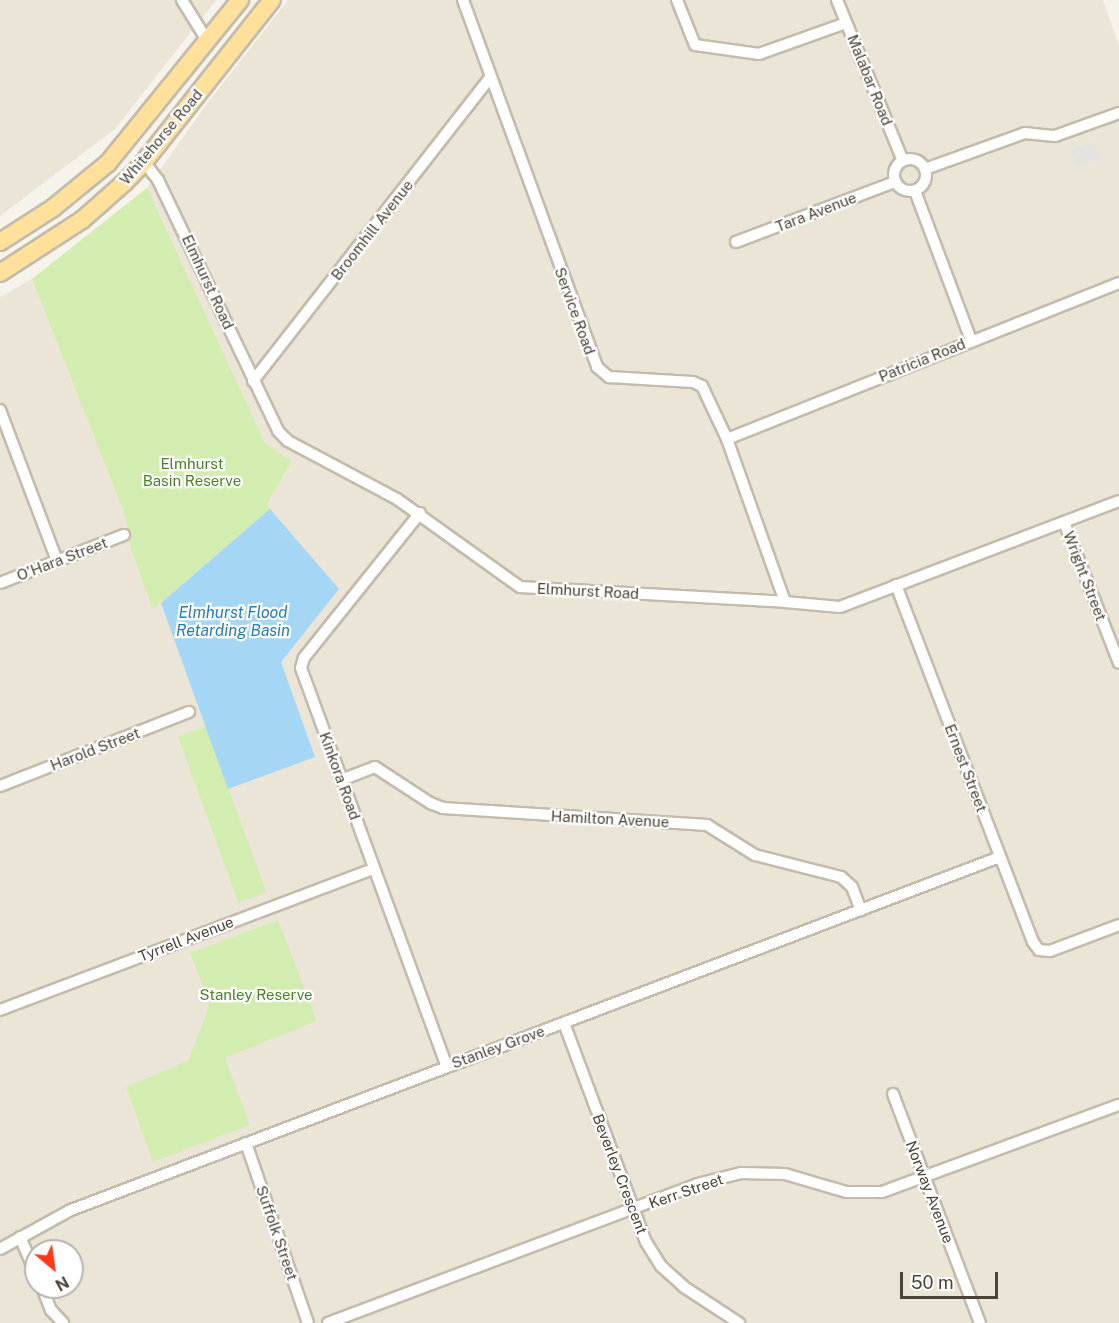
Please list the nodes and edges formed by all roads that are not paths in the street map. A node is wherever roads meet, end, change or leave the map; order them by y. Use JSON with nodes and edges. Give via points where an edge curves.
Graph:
{"nodes":[{"id":1,"x":182,"y":0,"type":"edge"},
{"id":2,"x":240,"y":0,"type":"edge"},
{"id":3,"x":272,"y":0,"type":"edge"},
{"id":4,"x":463,"y":0,"type":"edge"},
{"id":5,"x":677,"y":0,"type":"edge"},
{"id":6,"x":837,"y":0,"type":"edge"},
{"id":7,"x":846,"y":23,"type":"junction"},
{"id":8,"x":208,"y":42,"type":"junction"},
{"id":9,"x":490,"y":78,"type":"junction"},
{"id":10,"x":1119,"y":113,"type":"edge"},
{"id":11,"x":903,"y":161,"type":"junction"},
{"id":12,"x":144,"y":162,"type":"junction"},
{"id":13,"x":925,"y":169,"type":"junction"},
{"id":14,"x":895,"y":182,"type":"junction"},
{"id":15,"x":915,"y":191,"type":"junction"},
{"id":16,"x":736,"y":242,"type":"dead end"},
{"id":17,"x":0,"y":243,"type":"edge"},
{"id":18,"x":0,"y":273,"type":"edge"},
{"id":19,"x":1119,"y":284,"type":"edge"},
{"id":20,"x":971,"y":340,"type":"junction"},
{"id":21,"x":253,"y":381,"type":"junction"},
{"id":22,"x":0,"y":410,"type":"edge"},
{"id":23,"x":727,"y":439,"type":"junction"},
{"id":24,"x":1119,"y":501,"type":"edge"},
{"id":25,"x":420,"y":513,"type":"junction"},
{"id":26,"x":1064,"y":522,"type":"junction"},
{"id":27,"x":124,"y":535,"type":"dead end"},
{"id":28,"x":57,"y":561,"type":"junction"},
{"id":29,"x":0,"y":583,"type":"edge"},
{"id":30,"x":896,"y":585,"type":"junction"},
{"id":31,"x":785,"y":602,"type":"junction"},
{"id":32,"x":1119,"y":663,"type":"edge"},
{"id":33,"x":189,"y":712,"type":"dead end"},
{"id":34,"x":341,"y":780,"type":"junction"},
{"id":35,"x":0,"y":786,"type":"edge"},
{"id":36,"x":1000,"y":857,"type":"junction"},
{"id":37,"x":373,"y":869,"type":"junction"},
{"id":38,"x":861,"y":910,"type":"junction"},
{"id":39,"x":1119,"y":925,"type":"edge"},
{"id":40,"x":0,"y":1010,"type":"edge"},
{"id":41,"x":564,"y":1023,"type":"junction"},
{"id":42,"x":447,"y":1066,"type":"junction"},
{"id":43,"x":893,"y":1094,"type":"dead end"},
{"id":44,"x":1119,"y":1105,"type":"edge"},
{"id":45,"x":246,"y":1143,"type":"junction"},
{"id":46,"x":925,"y":1178,"type":"junction"},
{"id":47,"x":633,"y":1209,"type":"junction"},
{"id":48,"x":20,"y":1237,"type":"junction"},
{"id":49,"x":24,"y":1246,"type":"edge"},
{"id":50,"x":0,"y":1249,"type":"edge"},
{"id":51,"x":47,"y":1299,"type":"edge"},
{"id":52,"x":63,"y":1323,"type":"edge"},
{"id":53,"x":308,"y":1323,"type":"edge"},
{"id":54,"x":328,"y":1323,"type":"edge"},
{"id":55,"x":739,"y":1323,"type":"edge"},
{"id":56,"x":980,"y":1323,"type":"edge"}],
"edges":[{"from":1,"to":8,"type":"street"},
{"from":2,"to":8,"type":"main road","name":"Whitehorse Road"},
{"from":3,"to":12,"type":"main road","name":"Whitehorse Road"},
{"from":4,"to":9,"type":"street","name":"Service Road"},
{"from":5,"to":7,"type":"street","via":[[695,45],[759,54]]},
{"from":6,"to":7,"type":"street","name":"Malabar Road"},
{"from":7,"to":11,"type":"street","name":"Malabar Road"},
{"from":8,"to":17,"type":"main road","name":"Whitehorse Road","via":[[108,163],[53,208]]},
{"from":9,"to":21,"type":"street","name":"Broomhill Avenue"},
{"from":9,"to":23,"type":"street","name":"Service Road","via":[[600,372],[702,386]]},
{"from":10,"to":13,"type":"street","via":[[1055,136],[1025,133]]},
{"from":11,"to":13,"type":"street","via":[[917,161]]},
{"from":11,"to":14,"type":"street","via":[[895,169]]},
{"from":12,"to":18,"type":"main road","name":"Whitehorse Road","via":[[82,220]]},
{"from":12,"to":21,"type":"street","name":"Elmhurst Road","via":[[158,180]]},
{"from":13,"to":15,"type":"street","via":[[924,183]]},
{"from":14,"to":15,"type":"street","via":[[903,190]]},
{"from":14,"to":16,"type":"street","name":"Tara Avenue"},
{"from":15,"to":20,"type":"street"},
{"from":19,"to":20,"type":"street","name":"Patricia Road"},
{"from":20,"to":23,"type":"street","name":"Patricia Road"},
{"from":21,"to":25,"type":"street","name":"Elmhurst Road","via":[[271,421],[288,441]]},
{"from":22,"to":28,"type":"street"},
{"from":23,"to":31,"type":"street","name":"Service Road"},
{"from":24,"to":26,"type":"street","name":"Elmhurst Road"},
{"from":25,"to":31,"type":"street","name":"Elmhurst Road","via":[[520,587]]},
{"from":25,"to":34,"type":"street","name":"Kinkora Road","via":[[304,658],[301,668]]},
{"from":26,"to":30,"type":"street","name":"Elmhurst Road"},
{"from":26,"to":32,"type":"street","name":"Wright Street"},
{"from":27,"to":28,"type":"street","name":"O'Hara Street"},
{"from":28,"to":29,"type":"street","name":"O'Hara Street"},
{"from":30,"to":31,"type":"street","name":"Elmhurst Road","via":[[840,607]]},
{"from":30,"to":36,"type":"street","name":"Ernest Street"},
{"from":33,"to":35,"type":"street","name":"Harold Street"},
{"from":34,"to":37,"type":"street","name":"Kinkora Road"},
{"from":34,"to":38,"type":"street","name":"Hamilton Avenue","via":[[375,767],[430,804],[443,808],[706,825],[755,855],[841,877],[852,887]]},
{"from":36,"to":38,"type":"street","name":"Stanley Grove"},
{"from":36,"to":39,"type":"street","name":"Ernest Street","via":[[1039,950],[1050,951]]},
{"from":37,"to":40,"type":"street","name":"Tyrrell Avenue"},
{"from":37,"to":42,"type":"street","name":"Kinkora Road"},
{"from":38,"to":41,"type":"street","name":"Stanley Grove"},
{"from":41,"to":42,"type":"street","name":"Stanley Grove"},
{"from":41,"to":47,"type":"street","name":"Beverley Crescent"},
{"from":42,"to":45,"type":"street","name":"Stanley Grove"},
{"from":43,"to":46,"type":"street","name":"Norway Avenue"},
{"from":44,"to":46,"type":"street","name":"Kerr Street"},
{"from":45,"to":48,"type":"street","name":"Stanley Grove","via":[[71,1210]]},
{"from":45,"to":53,"type":"street","name":"Suffolk Street"},
{"from":46,"to":47,"type":"street","name":"Kerr Street","via":[[882,1192],[846,1192],[785,1174],[741,1173],[697,1184]]},
{"from":46,"to":56,"type":"street","name":"Norway Avenue"},
{"from":47,"to":54,"type":"street","name":"Kerr Street"},
{"from":47,"to":55,"type":"street","name":"Beverley Crescent","via":[[661,1266],[700,1299]]},
{"from":48,"to":49,"type":"street"},
{"from":48,"to":50,"type":"street","name":"Stanley Grove"},
{"from":51,"to":52,"type":"street"}]}
